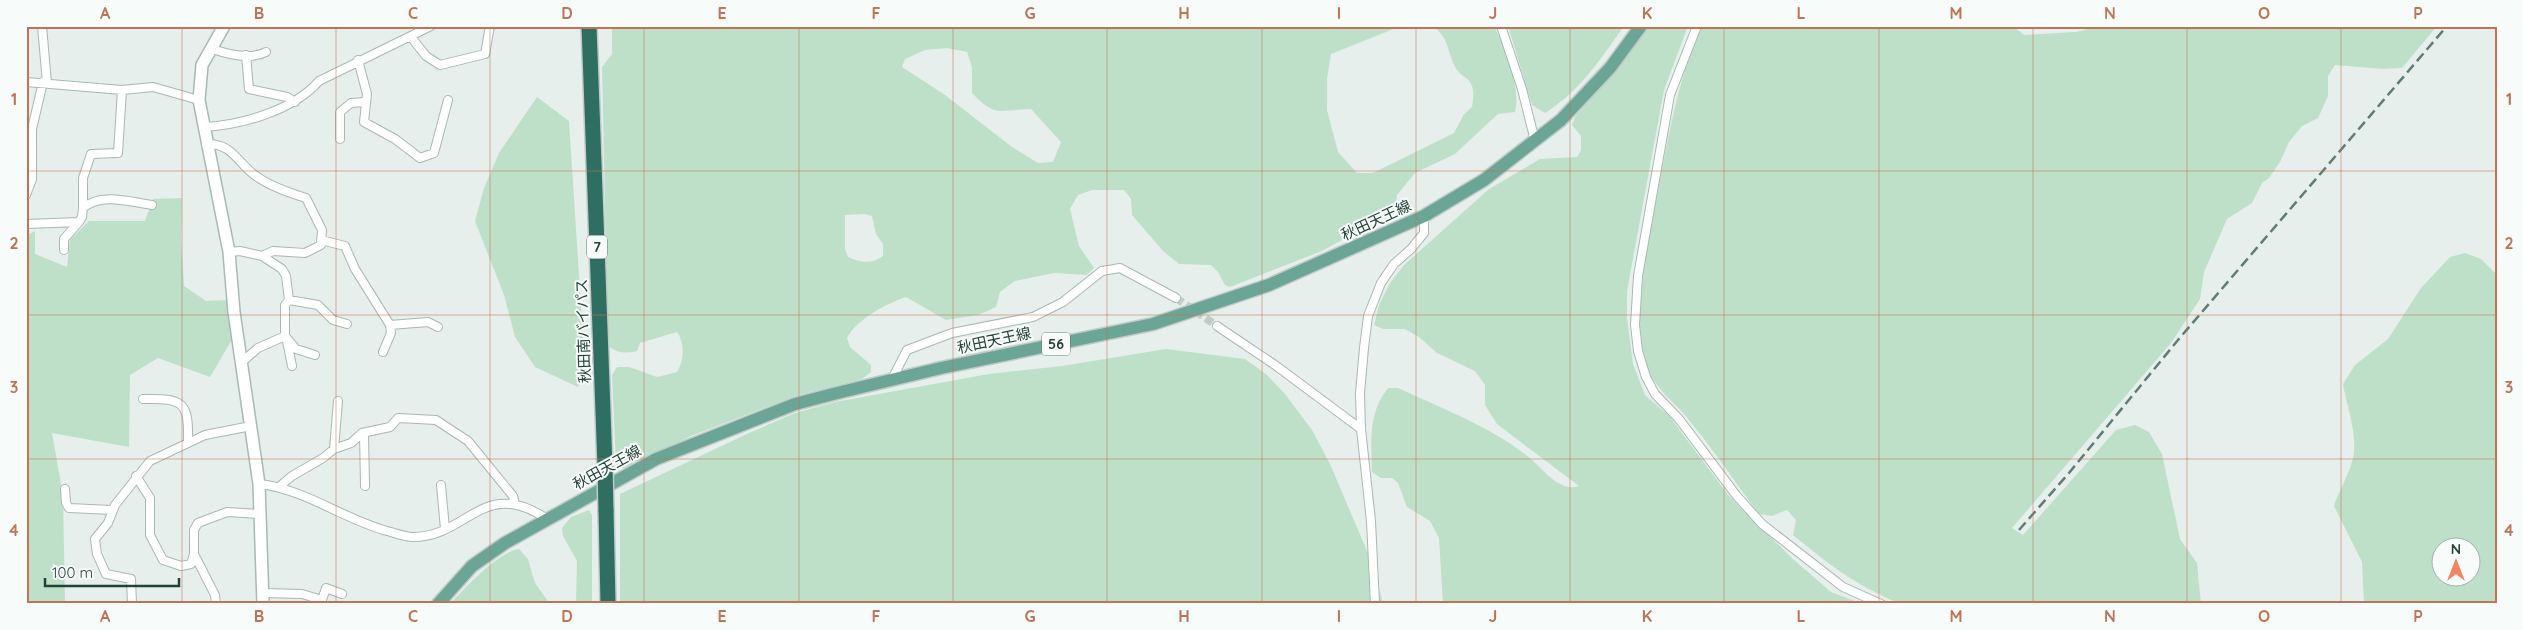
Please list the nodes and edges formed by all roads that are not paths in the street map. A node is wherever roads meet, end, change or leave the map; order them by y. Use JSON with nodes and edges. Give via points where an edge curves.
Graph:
{"nodes":[{"id":1,"x":42,"y":26,"type":"edge"},
{"id":2,"x":431,"y":26,"type":"edge"},
{"id":3,"x":490,"y":26,"type":"edge"},
{"id":4,"x":589,"y":26,"type":"edge"},
{"id":5,"x":1501,"y":26,"type":"edge"},
{"id":6,"x":1641,"y":26,"type":"edge"},
{"id":7,"x":1697,"y":26,"type":"edge"},
{"id":8,"x":222,"y":27,"type":"edge"},
{"id":9,"x":411,"y":37,"type":"junction"},
{"id":10,"x":210,"y":48,"type":"junction"},
{"id":11,"x":266,"y":52,"type":"dead end"},
{"id":12,"x":246,"y":55,"type":"junction"},
{"id":13,"x":358,"y":60,"type":"junction"},
{"id":14,"x":26,"y":82,"type":"edge"},
{"id":15,"x":45,"y":82,"type":"junction"},
{"id":16,"x":122,"y":90,"type":"junction"},
{"id":17,"x":199,"y":100,"type":"junction"},
{"id":18,"x":448,"y":100,"type":"dead end"},
{"id":19,"x":295,"y":102,"type":"junction"},
{"id":20,"x":365,"y":102,"type":"junction"},
{"id":21,"x":204,"y":127,"type":"junction"},
{"id":22,"x":340,"y":139,"type":"dead end"},
{"id":23,"x":1535,"y":141,"type":"junction"},
{"id":24,"x":206,"y":144,"type":"junction"},
{"id":25,"x":26,"y":195,"type":"edge"},
{"id":26,"x":152,"y":205,"type":"dead end"},
{"id":27,"x":83,"y":208,"type":"junction"},
{"id":28,"x":1424,"y":216,"type":"junction"},
{"id":29,"x":79,"y":222,"type":"junction"},
{"id":30,"x":26,"y":224,"type":"edge"},
{"id":31,"x":321,"y":240,"type":"junction"},
{"id":32,"x":64,"y":250,"type":"dead end"},
{"id":33,"x":229,"y":252,"type":"junction"},
{"id":34,"x":262,"y":256,"type":"junction"},
{"id":35,"x":1176,"y":298,"type":"tunnel mouth"},
{"id":36,"x":289,"y":300,"type":"junction"},
{"id":37,"x":348,"y":324,"type":"dead end"},
{"id":38,"x":390,"y":325,"type":"junction"},
{"id":39,"x":1217,"y":326,"type":"tunnel mouth"},
{"id":40,"x":438,"y":327,"type":"dead end"},
{"id":41,"x":286,"y":337,"type":"junction"},
{"id":42,"x":383,"y":352,"type":"dead end"},
{"id":43,"x":315,"y":355,"type":"dead end"},
{"id":44,"x":242,"y":362,"type":"junction"},
{"id":45,"x":292,"y":366,"type":"dead end"},
{"id":46,"x":892,"y":379,"type":"junction"},
{"id":47,"x":143,"y":398,"type":"dead end"},
{"id":48,"x":338,"y":401,"type":"dead end"},
{"id":49,"x":251,"y":426,"type":"junction"},
{"id":50,"x":1361,"y":429,"type":"junction"},
{"id":51,"x":364,"y":433,"type":"junction"},
{"id":52,"x":188,"y":443,"type":"junction"},
{"id":53,"x":334,"y":449,"type":"junction"},
{"id":54,"x":136,"y":476,"type":"junction"},
{"id":55,"x":260,"y":484,"type":"junction"},
{"id":56,"x":441,"y":485,"type":"dead end"},
{"id":57,"x":280,"y":486,"type":"junction"},
{"id":58,"x":365,"y":486,"type":"dead end"},
{"id":59,"x":65,"y":489,"type":"dead end"},
{"id":60,"x":515,"y":504,"type":"junction"},
{"id":61,"x":112,"y":510,"type":"junction"},
{"id":62,"x":260,"y":514,"type":"junction"},
{"id":63,"x":547,"y":519,"type":"junction"},
{"id":64,"x":445,"y":529,"type":"junction"},
{"id":65,"x":194,"y":554,"type":"junction"},
{"id":66,"x":342,"y":594,"type":"dead end"},
{"id":67,"x":263,"y":598,"type":"edge"},
{"id":68,"x":132,"y":604,"type":"edge"},
{"id":69,"x":216,"y":604,"type":"edge"},
{"id":70,"x":438,"y":604,"type":"edge"},
{"id":71,"x":608,"y":604,"type":"edge"},
{"id":72,"x":1375,"y":604,"type":"edge"},
{"id":73,"x":1882,"y":604,"type":"edge"}],
"edges":[{"from":1,"to":15,"type":"street"},
{"from":2,"to":9,"type":"street"},
{"from":3,"to":9,"type":"street","via":[[484,54],[440,64],[426,56]]},
{"from":4,"to":71,"type":"highway","name":"秋田南バイパス","number":"7","bridge":true},
{"from":5,"to":23,"type":"street"},
{"from":6,"to":23,"type":"main road","name":"秋田天王線","number":"56","via":[[1586,96]]},
{"from":7,"to":73,"type":"street","via":[[1670,95],[1638,276],[1634,324],[1646,377],[1655,394],[1679,419],[1762,524],[1843,587]]},
{"from":8,"to":10,"type":"street"},
{"from":9,"to":13,"type":"street"},
{"from":10,"to":12,"type":"street"},
{"from":10,"to":17,"type":"street","via":[[202,65]]},
{"from":11,"to":12,"type":"street","via":[[258,56]]},
{"from":12,"to":19,"type":"street","via":[[249,89],[287,97]]},
{"from":13,"to":19,"type":"street","via":[[320,81]]},
{"from":13,"to":20,"type":"street","via":[[367,94]]},
{"from":14,"to":15,"type":"street"},
{"from":15,"to":16,"type":"street"},
{"from":15,"to":25,"type":"street","via":[[32,129],[32,179]]},
{"from":16,"to":17,"type":"street","via":[[153,87]]},
{"from":16,"to":27,"type":"street","via":[[118,153],[91,154],[84,178]]},
{"from":17,"to":21,"type":"street"},
{"from":18,"to":20,"type":"street","via":[[434,153],[420,158],[395,138],[364,122]]},
{"from":19,"to":21,"type":"street","via":[[242,122]]},
{"from":20,"to":22,"type":"street","via":[[351,103],[340,112]]},
{"from":21,"to":24,"type":"street"},
{"from":23,"to":28,"type":"main road","name":"秋田天王線","number":"56","via":[[1484,180]]},
{"from":24,"to":31,"type":"street","via":[[226,147],[256,176],[306,198],[319,223]]},
{"from":24,"to":33,"type":"street"},
{"from":26,"to":27,"type":"street","via":[[102,200],[89,202]]},
{"from":27,"to":29,"type":"street"},
{"from":28,"to":46,"type":"main road","name":"秋田天王線","number":"56","via":[[1268,285],[1153,324]]},
{"from":28,"to":50,"type":"street","via":[[1424,233],[1394,264],[1381,283],[1368,316],[1360,393]]},
{"from":29,"to":30,"type":"street"},
{"from":29,"to":32,"type":"street","via":[[64,239]]},
{"from":31,"to":34,"type":"street","via":[[321,245],[305,253],[273,251]]},
{"from":31,"to":38,"type":"street","via":[[344,246]]},
{"from":33,"to":34,"type":"street"},
{"from":33,"to":44,"type":"street"},
{"from":34,"to":36,"type":"street","via":[[282,269]]},
{"from":35,"to":46,"type":"street","via":[[1120,268],[1102,271],[1064,302],[1032,317],[952,333],[907,350]]},
{"from":36,"to":37,"type":"street","via":[[318,305],[333,320]]},
{"from":36,"to":41,"type":"street","via":[[285,305]]},
{"from":38,"to":40,"type":"street","via":[[428,322]]},
{"from":38,"to":42,"type":"street","via":[[391,333]]},
{"from":39,"to":50,"type":"street"},
{"from":41,"to":43,"type":"street","via":[[296,349]]},
{"from":41,"to":44,"type":"street","via":[[258,348]]},
{"from":41,"to":45,"type":"street"},
{"from":44,"to":49,"type":"street"},
{"from":46,"to":63,"type":"main road","name":"秋田天王線","number":"56","via":[[795,404],[656,459]]},
{"from":47,"to":52,"type":"street","via":[[165,398],[177,401],[185,408]]},
{"from":48,"to":53,"type":"street"},
{"from":49,"to":52,"type":"street","via":[[205,435]]},
{"from":49,"to":55,"type":"street"},
{"from":50,"to":72,"type":"street","via":[[1371,521]]},
{"from":51,"to":53,"type":"street","via":[[351,443]]},
{"from":51,"to":58,"type":"street"},
{"from":51,"to":60,"type":"street","via":[[390,427],[398,418],[436,420],[468,441],[513,496]]},
{"from":52,"to":54,"type":"street","via":[[150,461]]},
{"from":53,"to":57,"type":"street"},
{"from":54,"to":61,"type":"street"},
{"from":54,"to":65,"type":"street","via":[[150,498],[150,535],[163,560],[181,566],[191,564]]},
{"from":55,"to":57,"type":"street"},
{"from":55,"to":62,"type":"street"},
{"from":56,"to":64,"type":"street"},
{"from":57,"to":64,"type":"street","via":[[365,525],[412,538],[433,535]]},
{"from":59,"to":61,"type":"street","via":[[66,503],[70,508]]},
{"from":60,"to":63,"type":"street"},
{"from":60,"to":64,"type":"street","via":[[478,510]]},
{"from":61,"to":68,"type":"street","via":[[108,523],[95,538],[96,549],[106,574],[131,579]]},
{"from":62,"to":65,"type":"street","via":[[227,512],[198,523],[194,530]]},
{"from":62,"to":67,"type":"street"},
{"from":63,"to":70,"type":"main road","name":"秋田天王線","number":"56","via":[[472,566]]},
{"from":65,"to":69,"type":"street","via":[[215,595]]},
{"from":66,"to":67,"type":"street","via":[[326,588],[322,600],[302,594]]}]}
